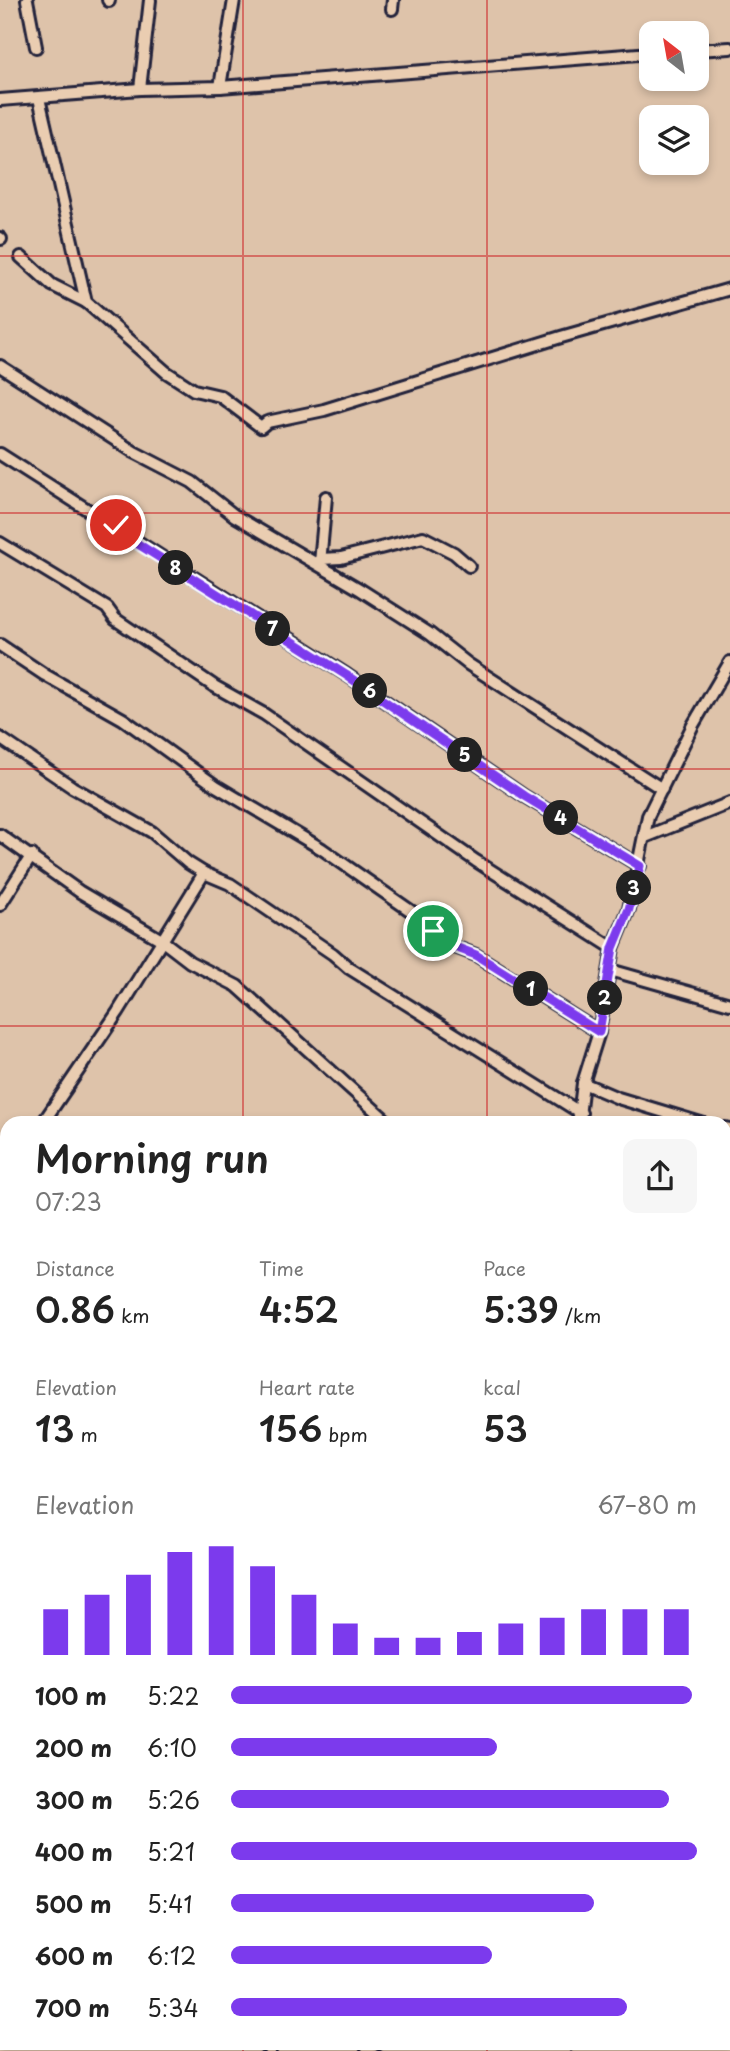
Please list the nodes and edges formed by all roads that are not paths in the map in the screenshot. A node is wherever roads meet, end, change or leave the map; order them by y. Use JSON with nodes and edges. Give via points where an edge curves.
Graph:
{"nodes":[{"id":1,"x":27,"y":0,"type":"edge"},
{"id":2,"x":150,"y":0,"type":"edge"},
{"id":3,"x":234,"y":0,"type":"edge"},
{"id":4,"x":36,"y":47,"type":"dead end"},
{"id":5,"x":730,"y":47,"type":"edge"},
{"id":6,"x":709,"y":49,"type":"edge"},
{"id":7,"x":639,"y":54,"type":"edge"},
{"id":8,"x":220,"y":87,"type":"junction"},
{"id":9,"x":141,"y":89,"type":"junction"},
{"id":10,"x":38,"y":98,"type":"junction"},
{"id":11,"x":0,"y":100,"type":"edge"},
{"id":12,"x":21,"y":257,"type":"dead end"},
{"id":13,"x":730,"y":289,"type":"edge"},
{"id":14,"x":86,"y":302,"type":"junction"},
{"id":15,"x":0,"y":366,"type":"edge"},
{"id":16,"x":0,"y":454,"type":"edge"},
{"id":17,"x":326,"y":497,"type":"dead end"},
{"id":18,"x":0,"y":543,"type":"edge"},
{"id":19,"x":320,"y":562,"type":"junction"},
{"id":20,"x":468,"y":566,"type":"dead end"},
{"id":21,"x":0,"y":645,"type":"edge"},
{"id":22,"x":730,"y":662,"type":"edge"},
{"id":23,"x":0,"y":738,"type":"edge"},
{"id":24,"x":662,"y":789,"type":"junction"},
{"id":25,"x":730,"y":803,"type":"edge"},
{"id":26,"x":0,"y":835,"type":"edge"},
{"id":27,"x":645,"y":837,"type":"junction"},
{"id":28,"x":32,"y":855,"type":"junction"},
{"id":29,"x":640,"y":866,"type":"junction"},
{"id":30,"x":204,"y":873,"type":"junction"},
{"id":31,"x":0,"y":905,"type":"edge"},
{"id":32,"x":160,"y":939,"type":"junction"},
{"id":33,"x":613,"y":948,"type":"junction"},
{"id":34,"x":610,"y":970,"type":"junction"},
{"id":35,"x":730,"y":1004,"type":"edge"},
{"id":36,"x":599,"y":1032,"type":"junction"},
{"id":37,"x":583,"y":1083,"type":"junction"},
{"id":38,"x":47,"y":1116,"type":"edge"},
{"id":39,"x":381,"y":1116,"type":"edge"},
{"id":40,"x":576,"y":1116,"type":"edge"},
{"id":41,"x":579,"y":1116,"type":"edge"},
{"id":42,"x":676,"y":1116,"type":"edge"}],
"edges":[{"from":1,"to":4,"type":"street"},
{"from":2,"to":9,"type":"street"},
{"from":3,"to":8,"type":"street"},
{"from":5,"to":6,"type":"street"},
{"from":7,"to":8,"type":"street"},
{"from":8,"to":9,"type":"street"},
{"from":9,"to":10,"type":"street"},
{"from":10,"to":11,"type":"street"},
{"from":10,"to":14,"type":"street"},
{"from":12,"to":14,"type":"street","via":[[52,285]]},
{"from":13,"to":14,"type":"street","via":[[261,427],[220,396],[194,390],[166,372]]},
{"from":15,"to":19,"type":"street","via":[[134,452],[192,482],[235,516]]},
{"from":16,"to":29,"type":"street","via":[[325,661],[524,796]]},
{"from":17,"to":19,"type":"street"},
{"from":18,"to":33,"type":"street","via":[[107,608],[115,619],[214,686],[264,714]]},
{"from":19,"to":20,"type":"street","via":[[423,537]]},
{"from":19,"to":24,"type":"street"},
{"from":21,"to":36,"type":"street","via":[[123,719],[216,786],[322,849],[421,918],[447,944],[476,955]]},
{"from":22,"to":24,"type":"street"},
{"from":23,"to":30,"type":"street","via":[[72,787],[152,832]]},
{"from":24,"to":27,"type":"street","via":[[648,816]]},
{"from":25,"to":27,"type":"street"},
{"from":26,"to":28,"type":"street"},
{"from":27,"to":29,"type":"street"},
{"from":28,"to":31,"type":"street"},
{"from":28,"to":32,"type":"street","via":[[80,892]]},
{"from":29,"to":33,"type":"street"},
{"from":30,"to":32,"type":"street"},
{"from":30,"to":40,"type":"street","via":[[230,884]]},
{"from":32,"to":38,"type":"street","via":[[155,954]]},
{"from":32,"to":39,"type":"street","via":[[181,956],[237,986]]},
{"from":33,"to":34,"type":"street"},
{"from":34,"to":35,"type":"street"},
{"from":34,"to":36,"type":"street"},
{"from":36,"to":37,"type":"street"},
{"from":37,"to":41,"type":"street"},
{"from":37,"to":42,"type":"street"}]}
